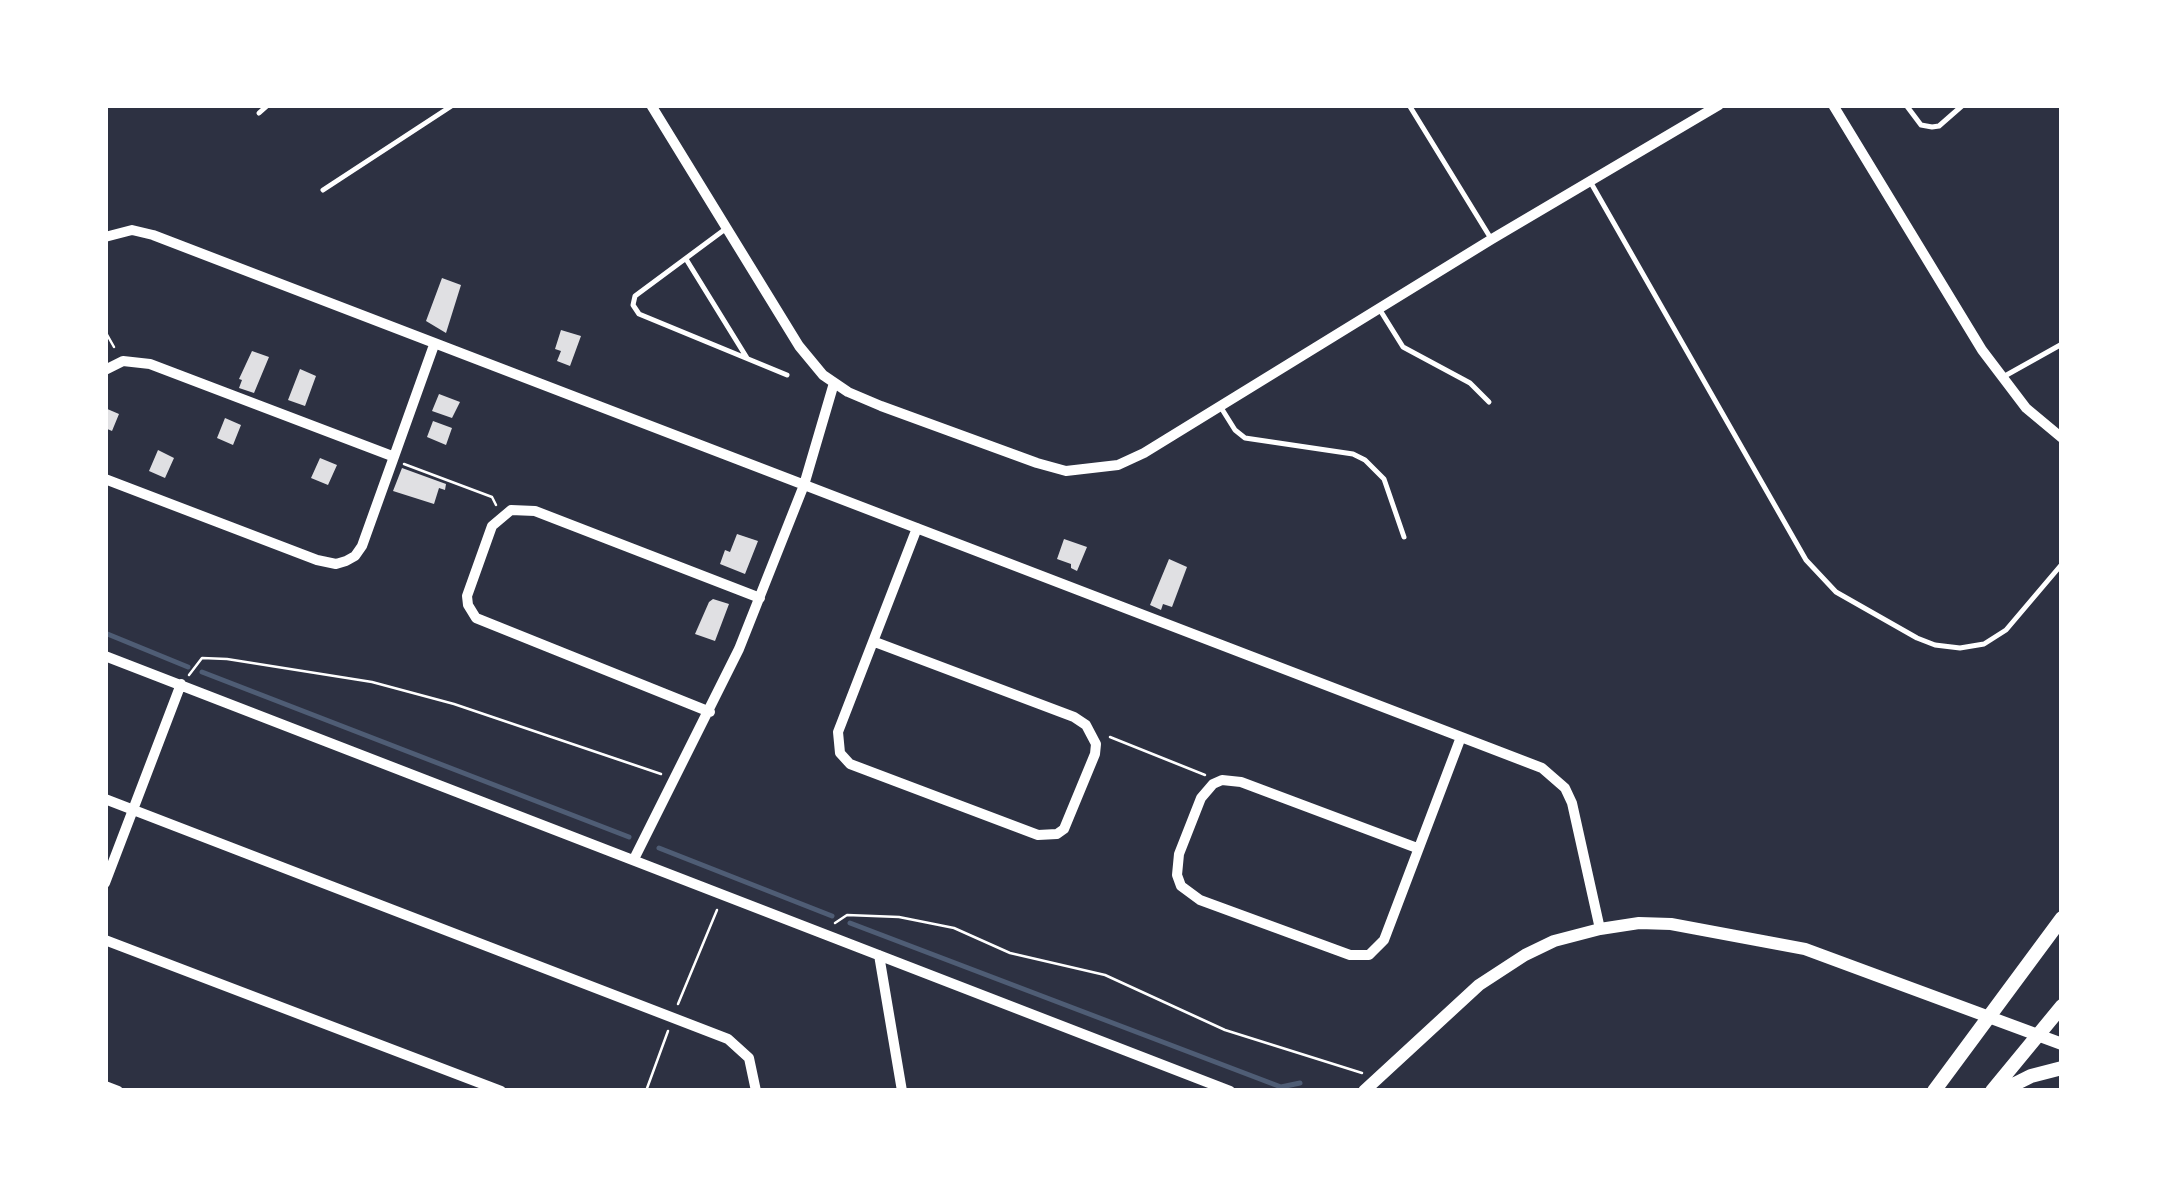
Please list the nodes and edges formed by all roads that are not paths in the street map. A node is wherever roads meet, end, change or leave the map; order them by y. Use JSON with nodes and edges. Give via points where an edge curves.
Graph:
{"nodes":[{"id":1,"x":268,"y":105,"type":"edge"},
{"id":2,"x":453,"y":105,"type":"edge"},
{"id":3,"x":652,"y":105,"type":"edge"},
{"id":4,"x":1409,"y":105,"type":"edge"},
{"id":5,"x":1719,"y":105,"type":"edge"},
{"id":6,"x":1833,"y":105,"type":"edge"},
{"id":7,"x":1906,"y":105,"type":"edge"},
{"id":8,"x":1948,"y":105,"type":"edge"},
{"id":9,"x":1963,"y":105,"type":"edge"},
{"id":10,"x":1955,"y":112,"type":"junction"},
{"id":11,"x":259,"y":113,"type":"dead end"},
{"id":12,"x":1590,"y":183,"type":"junction"},
{"id":13,"x":323,"y":190,"type":"dead end"},
{"id":14,"x":726,"y":228,"type":"junction"},
{"id":15,"x":105,"y":238,"type":"edge"},
{"id":16,"x":1492,"y":239,"type":"junction"},
{"id":17,"x":686,"y":258,"type":"junction"},
{"id":18,"x":1379,"y":309,"type":"junction"},
{"id":19,"x":2062,"y":344,"type":"edge"},
{"id":20,"x":434,"y":345,"type":"junction"},
{"id":21,"x":747,"y":359,"type":"junction"},
{"id":22,"x":105,"y":370,"type":"edge"},
{"id":23,"x":786,"y":375,"type":"dead end"},
{"id":24,"x":2001,"y":378,"type":"junction"},
{"id":25,"x":834,"y":383,"type":"junction"},
{"id":26,"x":1489,"y":402,"type":"dead end"},
{"id":27,"x":1220,"y":406,"type":"junction"},
{"id":28,"x":2062,"y":438,"type":"edge"},
{"id":29,"x":391,"y":458,"type":"junction"},
{"id":30,"x":105,"y":479,"type":"edge"},
{"id":31,"x":804,"y":485,"type":"junction"},
{"id":32,"x":917,"y":528,"type":"junction"},
{"id":33,"x":1404,"y":537,"type":"dead end"},
{"id":34,"x":2062,"y":564,"type":"edge"},
{"id":35,"x":760,"y":598,"type":"junction"},
{"id":36,"x":874,"y":642,"type":"junction"},
{"id":37,"x":105,"y":656,"type":"edge"},
{"id":38,"x":182,"y":684,"type":"junction"},
{"id":39,"x":710,"y":712,"type":"junction"},
{"id":40,"x":1461,"y":737,"type":"junction"},
{"id":41,"x":105,"y":799,"type":"edge"},
{"id":42,"x":134,"y":811,"type":"junction"},
{"id":43,"x":1417,"y":848,"type":"junction"},
{"id":44,"x":634,"y":859,"type":"junction"},
{"id":45,"x":105,"y":882,"type":"edge"},
{"id":46,"x":2062,"y":918,"type":"edge"},
{"id":47,"x":1600,"y":929,"type":"junction"},
{"id":48,"x":105,"y":940,"type":"edge"},
{"id":49,"x":879,"y":955,"type":"junction"},
{"id":50,"x":2062,"y":1006,"type":"edge"},
{"id":51,"x":1989,"y":1016,"type":"junction"},
{"id":52,"x":2037,"y":1036,"type":"junction"},
{"id":53,"x":2062,"y":1044,"type":"edge"},
{"id":54,"x":2062,"y":1068,"type":"edge"},
{"id":55,"x":470,"y":1079,"type":"junction"},
{"id":56,"x":105,"y":1086,"type":"edge"},
{"id":57,"x":118,"y":1091,"type":"edge"},
{"id":58,"x":466,"y":1091,"type":"edge"},
{"id":59,"x":501,"y":1091,"type":"edge"},
{"id":60,"x":756,"y":1091,"type":"edge"},
{"id":61,"x":902,"y":1091,"type":"edge"},
{"id":62,"x":1230,"y":1091,"type":"edge"},
{"id":63,"x":1364,"y":1091,"type":"edge"},
{"id":64,"x":1934,"y":1091,"type":"edge"},
{"id":65,"x":1992,"y":1091,"type":"edge"},
{"id":66,"x":2001,"y":1091,"type":"edge"}],
"edges":[{"from":1,"to":11,"type":"lane"},
{"from":2,"to":13,"type":"lane"},
{"from":3,"to":14,"type":"street"},
{"from":4,"to":16,"type":"lane"},
{"from":5,"to":12,"type":"street"},
{"from":6,"to":24,"type":"street"},
{"from":7,"to":10,"type":"lane","via":[[1921,125],[1932,127]]},
{"from":8,"to":10,"type":"lane"},
{"from":9,"to":10,"type":"lane"},
{"from":12,"to":16,"type":"street"},
{"from":12,"to":34,"type":"lane","via":[[1806,560],[1836,592],[1917,638],[1960,648],[1984,644],[2006,630]]},
{"from":14,"to":17,"type":"lane"},
{"from":14,"to":25,"type":"street","via":[[799,346]]},
{"from":15,"to":20,"type":"street","via":[[132,230],[154,235]]},
{"from":16,"to":18,"type":"street"},
{"from":17,"to":21,"type":"lane"},
{"from":17,"to":21,"type":"lane","via":[[633,305],[639,314]]},
{"from":18,"to":26,"type":"lane","via":[[1403,347],[1470,382]]},
{"from":18,"to":27,"type":"street"},
{"from":19,"to":24,"type":"lane"},
{"from":20,"to":29,"type":"street"},
{"from":20,"to":31,"type":"street"},
{"from":21,"to":23,"type":"lane"},
{"from":22,"to":29,"type":"street","via":[[123,361],[150,364]]},
{"from":24,"to":28,"type":"street"},
{"from":25,"to":27,"type":"street","via":[[1066,471],[1118,465]]},
{"from":25,"to":31,"type":"street"},
{"from":27,"to":33,"type":"lane","via":[[1246,438],[1365,460],[1384,478]]},
{"from":29,"to":30,"type":"street","via":[[362,546],[336,564]]},
{"from":31,"to":32,"type":"street"},
{"from":31,"to":35,"type":"street"},
{"from":32,"to":36,"type":"street"},
{"from":32,"to":40,"type":"street"},
{"from":35,"to":39,"type":"street"},
{"from":35,"to":39,"type":"street","via":[[535,511],[501,515],[492,526],[469,586],[468,605],[476,618]]},
{"from":36,"to":36,"type":"street","via":[[838,732],[837,747],[850,764],[1047,836],[1070,821],[1095,754],[1086,726]]},
{"from":37,"to":38,"type":"street"},
{"from":38,"to":42,"type":"street"},
{"from":38,"to":44,"type":"street"},
{"from":39,"to":44,"type":"street"},
{"from":40,"to":43,"type":"street"},
{"from":40,"to":47,"type":"street","via":[[1542,768],[1565,788]]},
{"from":41,"to":42,"type":"street"},
{"from":42,"to":45,"type":"street"},
{"from":42,"to":60,"type":"street","via":[[728,1039],[749,1058]]},
{"from":43,"to":43,"type":"street","via":[[1384,940],[1369,954],[1350,955],[1200,900],[1177,875],[1178,854],[1201,798],[1213,784],[1231,780]]},
{"from":44,"to":49,"type":"street"},
{"from":46,"to":51,"type":"main road"},
{"from":47,"to":51,"type":"street","via":[[1671,924],[1806,949]]},
{"from":47,"to":63,"type":"street","via":[[1554,941],[1500,970]]},
{"from":48,"to":55,"type":"street"},
{"from":49,"to":61,"type":"street"},
{"from":49,"to":62,"type":"street"},
{"from":50,"to":52,"type":"main road"},
{"from":51,"to":52,"type":"street"},
{"from":51,"to":64,"type":"main road"},
{"from":52,"to":53,"type":"street"},
{"from":52,"to":65,"type":"main road"},
{"from":54,"to":66,"type":"main road"},
{"from":55,"to":58,"type":"street"},
{"from":55,"to":59,"type":"street"},
{"from":56,"to":57,"type":"street"}]}
